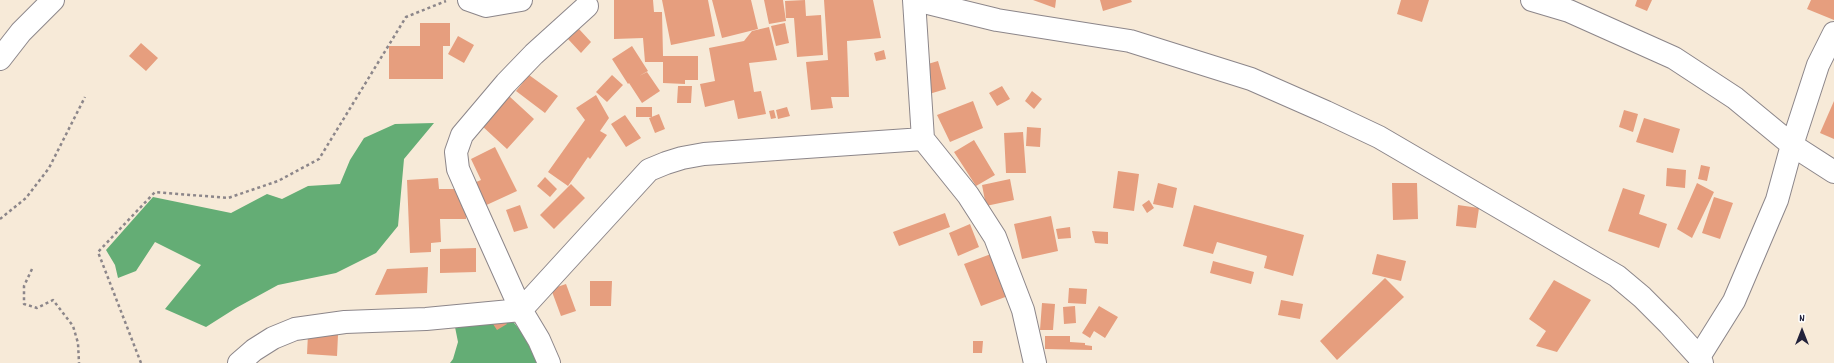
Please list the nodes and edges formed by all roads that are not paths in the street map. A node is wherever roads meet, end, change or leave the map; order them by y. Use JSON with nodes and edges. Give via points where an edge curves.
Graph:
{"nodes":[{"id":1,"x":53,"y":0,"type":"edge"},
{"id":2,"x":469,"y":0,"type":"edge"},
{"id":3,"x":521,"y":0,"type":"edge"},
{"id":4,"x":915,"y":0,"type":"edge"},
{"id":5,"x":1532,"y":0,"type":"edge"},
{"id":6,"x":587,"y":6,"type":"dead end"},
{"id":7,"x":1834,"y":33,"type":"edge"},
{"id":8,"x":0,"y":59,"type":"edge"},
{"id":9,"x":923,"y":139,"type":"junction"},
{"id":10,"x":1792,"y":146,"type":"junction"},
{"id":11,"x":1834,"y":172,"type":"edge"},
{"id":12,"x":521,"y":310,"type":"junction"},
{"id":13,"x":1701,"y":360,"type":"edge"},
{"id":14,"x":239,"y":363,"type":"edge"},
{"id":15,"x":549,"y":363,"type":"edge"},
{"id":16,"x":1035,"y":363,"type":"edge"}],
"edges":[{"from":1,"to":8,"type":"street","via":[[21,32]]},
{"from":2,"to":3,"type":"street","via":[[486,6]]},
{"from":4,"to":9,"type":"street"},
{"from":4,"to":13,"type":"street","via":[[997,20],[1130,41],[1250,79],[1326,112],[1379,138],[1617,276],[1642,297]]},
{"from":5,"to":10,"type":"street","via":[[1569,11],[1674,58],[1736,98]]},
{"from":6,"to":12,"type":"street","via":[[506,83],[462,135],[456,152],[458,169]]},
{"from":7,"to":10,"type":"street","via":[[1818,65]]},
{"from":9,"to":12,"type":"street","via":[[704,154],[682,158],[649,170]]},
{"from":9,"to":16,"type":"street","via":[[968,195],[995,237],[1023,310]]},
{"from":10,"to":11,"type":"street"},
{"from":10,"to":13,"type":"street","via":[[1777,200],[1734,301]]},
{"from":12,"to":14,"type":"street","via":[[426,319],[345,322],[295,329],[273,338]]},
{"from":12,"to":15,"type":"street"}]}
